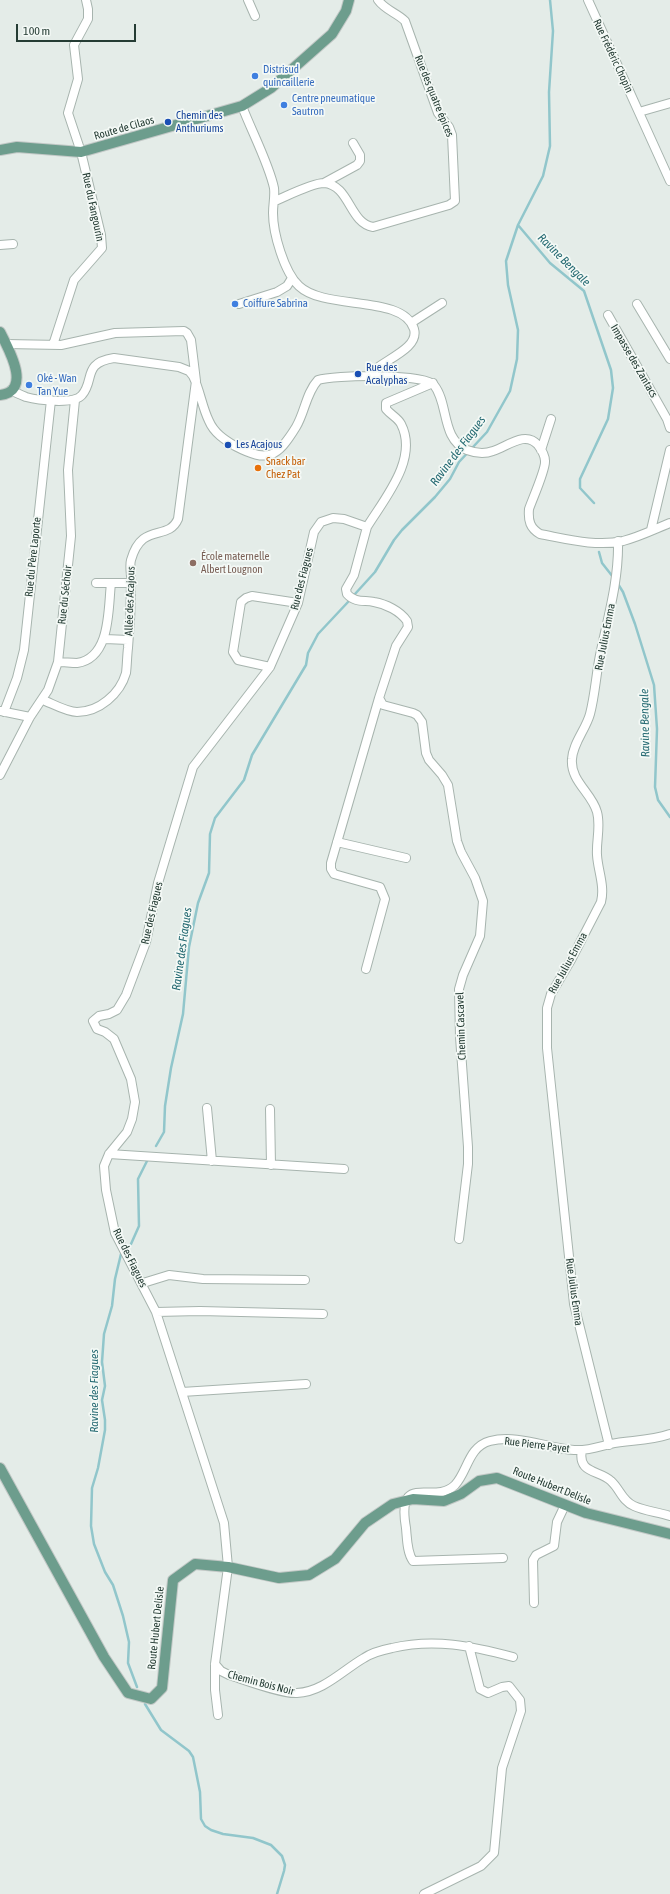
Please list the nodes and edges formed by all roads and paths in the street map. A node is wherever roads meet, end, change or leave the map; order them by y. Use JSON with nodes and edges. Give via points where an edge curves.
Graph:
{"nodes":[{"id":1,"x":86,"y":0,"type":"edge"},
{"id":2,"x":248,"y":0,"type":"edge"},
{"id":3,"x":349,"y":0,"type":"edge"},
{"id":4,"x":378,"y":0,"type":"edge"},
{"id":5,"x":588,"y":0,"type":"edge"},
{"id":6,"x":255,"y":16,"type":"dead end"},
{"id":7,"x":670,"y":102,"type":"edge"},
{"id":8,"x":242,"y":106,"type":"junction"},
{"id":9,"x":639,"y":112,"type":"junction"},
{"id":10,"x":353,"y":143,"type":"dead end"},
{"id":11,"x":0,"y":150,"type":"edge"},
{"id":12,"x":81,"y":152,"type":"junction"},
{"id":13,"x":670,"y":180,"type":"edge"},
{"id":14,"x":324,"y":183,"type":"junction"},
{"id":15,"x":275,"y":201,"type":"junction"},
{"id":16,"x":13,"y":244,"type":"dead end"},
{"id":17,"x":0,"y":245,"type":"edge"},
{"id":18,"x":292,"y":278,"type":"junction"},
{"id":19,"x":442,"y":303,"type":"dead end"},
{"id":20,"x":239,"y":304,"type":"dead end"},
{"id":21,"x":637,"y":304,"type":"dead end"},
{"id":22,"x":608,"y":315,"type":"dead end"},
{"id":23,"x":412,"y":323,"type":"junction"},
{"id":24,"x":0,"y":332,"type":"edge"},
{"id":25,"x":6,"y":344,"type":"junction"},
{"id":26,"x":53,"y":345,"type":"junction"},
{"id":27,"x":670,"y":359,"type":"edge"},
{"id":28,"x":368,"y":376,"type":"junction"},
{"id":29,"x":196,"y":381,"type":"junction"},
{"id":30,"x":433,"y":383,"type":"junction"},
{"id":31,"x":11,"y":390,"type":"junction"},
{"id":32,"x":0,"y":395,"type":"edge"},
{"id":33,"x":51,"y":400,"type":"junction"},
{"id":34,"x":75,"y":400,"type":"junction"},
{"id":35,"x":551,"y":419,"type":"dead end"},
{"id":36,"x":670,"y":428,"type":"edge"},
{"id":37,"x":541,"y":450,"type":"junction"},
{"id":38,"x":670,"y":450,"type":"edge"},
{"id":39,"x":670,"y":523,"type":"edge"},
{"id":40,"x":367,"y":527,"type":"junction"},
{"id":41,"x":651,"y":530,"type":"junction"},
{"id":42,"x":618,"y":541,"type":"junction"},
{"id":43,"x":96,"y":583,"type":"dead end"},
{"id":44,"x":111,"y":583,"type":"junction"},
{"id":45,"x":132,"y":583,"type":"junction"},
{"id":46,"x":298,"y":603,"type":"junction"},
{"id":47,"x":105,"y":639,"type":"junction"},
{"id":48,"x":128,"y":640,"type":"junction"},
{"id":49,"x":58,"y":662,"type":"junction"},
{"id":50,"x":270,"y":667,"type":"junction"},
{"id":51,"x":379,"y":698,"type":"junction"},
{"id":52,"x":43,"y":700,"type":"junction"},
{"id":53,"x":2,"y":712,"type":"edge"},
{"id":54,"x":30,"y":717,"type":"junction"},
{"id":55,"x":0,"y":775,"type":"edge"},
{"id":56,"x":337,"y":842,"type":"junction"},
{"id":57,"x":406,"y":858,"type":"dead end"},
{"id":58,"x":366,"y":969,"type":"dead end"},
{"id":59,"x":207,"y":1108,"type":"dead end"},
{"id":60,"x":270,"y":1109,"type":"dead end"},
{"id":61,"x":109,"y":1154,"type":"junction"},
{"id":62,"x":212,"y":1161,"type":"junction"},
{"id":63,"x":271,"y":1165,"type":"junction"},
{"id":64,"x":344,"y":1169,"type":"dead end"},
{"id":65,"x":459,"y":1239,"type":"dead end"},
{"id":66,"x":305,"y":1280,"type":"dead end"},
{"id":67,"x":143,"y":1283,"type":"junction"},
{"id":68,"x":156,"y":1312,"type":"junction"},
{"id":69,"x":322,"y":1314,"type":"dead end"},
{"id":70,"x":306,"y":1384,"type":"dead end"},
{"id":71,"x":182,"y":1392,"type":"junction"},
{"id":72,"x":670,"y":1434,"type":"edge"},
{"id":73,"x":609,"y":1444,"type":"junction"},
{"id":74,"x":582,"y":1450,"type":"junction"},
{"id":75,"x":0,"y":1468,"type":"edge"},
{"id":76,"x":406,"y":1501,"type":"junction"},
{"id":77,"x":565,"y":1505,"type":"junction"},
{"id":78,"x":670,"y":1516,"type":"edge"},
{"id":79,"x":670,"y":1534,"type":"edge"},
{"id":80,"x":503,"y":1558,"type":"dead end"},
{"id":81,"x":228,"y":1567,"type":"junction"},
{"id":82,"x":534,"y":1603,"type":"dead end"},
{"id":83,"x":469,"y":1646,"type":"junction"},
{"id":84,"x":513,"y":1657,"type":"dead end"},
{"id":85,"x":216,"y":1664,"type":"junction"},
{"id":86,"x":218,"y":1715,"type":"dead end"},
{"id":87,"x":424,"y":1894,"type":"edge"}],
"edges":[{"from":1,"to":12,"type":"street","via":[[88,19],[74,45],[78,79],[68,113]]},
{"from":2,"to":6,"type":"street"},
{"from":3,"to":8,"type":"main road","name":"Route de Cilaos","via":[[346,11],[332,34],[271,88]]},
{"from":4,"to":14,"type":"street","name":"Rue des quatre épices","via":[[382,6],[405,21],[438,113],[449,127],[452,135],[455,201],[379,226],[367,226],[358,219],[339,190]]},
{"from":5,"to":9,"type":"street","name":"Rue Frédéric Chopin"},
{"from":7,"to":9,"type":"street"},
{"from":8,"to":12,"type":"main road","name":"Route de Cilaos"},
{"from":8,"to":15,"type":"street","via":[[271,180]]},
{"from":9,"to":13,"type":"street","name":"Rue Frédéric Chopin"},
{"from":10,"to":14,"type":"street","via":[[360,161]]},
{"from":11,"to":12,"type":"main road","name":"Route de Cilaos","via":[[22,147]]},
{"from":12,"to":26,"type":"street","name":"Rue du Fangourin","via":[[102,235],[102,248],[74,280]]},
{"from":14,"to":15,"type":"street"},
{"from":15,"to":18,"type":"street","via":[[273,213],[277,238]]},
{"from":16,"to":17,"type":"street"},
{"from":18,"to":20,"type":"street","via":[[287,286],[277,292]]},
{"from":18,"to":23,"type":"street","via":[[309,294],[328,300],[379,306],[400,313]]},
{"from":19,"to":23,"type":"street"},
{"from":21,"to":27,"type":"street"},
{"from":22,"to":36,"type":"street","name":"Impasse des Zantacs"},
{"from":23,"to":28,"type":"street","via":[[415,336],[408,348],[377,367]]},
{"from":24,"to":25,"type":"main road"},
{"from":25,"to":26,"type":"street"},
{"from":25,"to":31,"type":"main road","via":[[17,373],[15,385]]},
{"from":26,"to":29,"type":"street","via":[[69,344],[120,332],[184,331],[191,340]]},
{"from":28,"to":29,"type":"street","via":[[318,380],[311,390],[297,426],[283,446],[270,455],[261,457],[229,443],[217,433],[209,422]]},
{"from":28,"to":30,"type":"street","via":[[406,377]]},
{"from":29,"to":34,"type":"street","via":[[189,371],[179,367],[107,359],[90,372],[85,391]]},
{"from":29,"to":45,"type":"street","name":"Allée des Acajous","via":[[178,519],[173,527],[149,534],[141,540],[131,561]]},
{"from":30,"to":37,"type":"street","via":[[442,399],[449,430],[455,442],[466,450],[481,453],[493,451],[522,439],[537,443]]},
{"from":30,"to":40,"type":"street","via":[[386,403],[386,409],[402,426],[406,437],[405,454],[397,478]]},
{"from":31,"to":32,"type":"main road"},
{"from":31,"to":33,"type":"street","via":[[26,397]]},
{"from":33,"to":34,"type":"street"},
{"from":33,"to":53,"type":"street","name":"Rue du Père Laporte","via":[[24,650],[17,678]]},
{"from":34,"to":49,"type":"street","name":"Rue du Séchoir","via":[[68,470],[71,536]]},
{"from":35,"to":37,"type":"street"},
{"from":37,"to":42,"type":"street","via":[[546,462],[528,517],[533,530],[540,534],[589,542]]},
{"from":38,"to":41,"type":"street"},
{"from":39,"to":41,"type":"street"},
{"from":40,"to":46,"type":"street","name":"Rue des Fiagues","via":[[344,519],[334,518],[321,522],[310,543]]},
{"from":40,"to":51,"type":"street","via":[[354,575],[346,589],[347,594],[356,601],[390,607],[403,616],[408,624],[396,646]]},
{"from":41,"to":42,"type":"street"},
{"from":42,"to":73,"type":"street","name":"Rue Julius Emma","via":[[617,573],[599,657],[595,692],[589,716],[572,758],[576,779],[594,803],[597,813],[597,855],[603,896],[551,994],[547,1016],[547,1048],[574,1304]]},
{"from":43,"to":44,"type":"street"},
{"from":44,"to":45,"type":"street"},
{"from":44,"to":47,"type":"street"},
{"from":45,"to":48,"type":"street","name":"Allée des Acajous"},
{"from":46,"to":50,"type":"street","name":"Rue des Fiagues"},
{"from":46,"to":50,"type":"street","via":[[252,596],[241,602],[233,652],[238,660]]},
{"from":47,"to":48,"type":"street"},
{"from":47,"to":49,"type":"street","via":[[84,661]]},
{"from":48,"to":52,"type":"street","name":"Allée des Acajous","via":[[126,673],[119,688],[107,702],[93,710],[76,712]]},
{"from":49,"to":52,"type":"street","name":"Rue du Séchoir","via":[[56,673]]},
{"from":50,"to":61,"type":"street","name":"Rue des Fiagues","via":[[193,767],[158,883],[146,942],[129,988],[117,1010],[94,1020],[97,1029],[114,1039],[130,1079],[135,1102],[127,1132]]},
{"from":51,"to":56,"type":"street"},
{"from":51,"to":65,"type":"street","name":"Chemin Cascavel","via":[[383,705],[417,715],[422,722],[426,753],[448,785],[457,841],[483,901],[480,936],[459,989],[468,1164]]},
{"from":52,"to":54,"type":"street","name":"Rue du Séchoir"},
{"from":53,"to":54,"type":"street"},
{"from":54,"to":55,"type":"street","name":"Rue du Séchoir"},
{"from":56,"to":57,"type":"street"},
{"from":56,"to":58,"type":"street","via":[[331,863],[334,874],[380,888],[385,899]]},
{"from":59,"to":62,"type":"street"},
{"from":60,"to":63,"type":"street"},
{"from":61,"to":62,"type":"street"},
{"from":61,"to":67,"type":"street","name":"Rue des Fiagues","via":[[104,1166],[106,1190],[116,1233]]},
{"from":62,"to":63,"type":"street"},
{"from":63,"to":64,"type":"street"},
{"from":66,"to":67,"type":"street","via":[[203,1279],[169,1275]]},
{"from":67,"to":68,"type":"street","name":"Rue des Fiagues"},
{"from":68,"to":69,"type":"street"},
{"from":68,"to":71,"type":"street","name":"Rue des Fiagues"},
{"from":70,"to":71,"type":"street"},
{"from":71,"to":81,"type":"street","name":"Rue des Fiagues","via":[[224,1523]]},
{"from":72,"to":73,"type":"street","name":"Rue Pierre Payet","via":[[652,1439]]},
{"from":73,"to":74,"type":"street","name":"Rue Pierre Payet"},
{"from":74,"to":76,"type":"street","name":"Rue Pierre Payet","via":[[514,1440],[488,1442],[476,1449],[458,1480],[450,1488],[436,1492],[416,1492]]},
{"from":74,"to":78,"type":"street","via":[[581,1458],[587,1469],[611,1481],[626,1502]]},
{"from":75,"to":81,"type":"main road","name":"Route Hubert Delisle","via":[[104,1658],[128,1693],[151,1698],[162,1688],[173,1580],[196,1564]]},
{"from":76,"to":77,"type":"main road","name":"Route Hubert Delisle","via":[[444,1501],[479,1481],[497,1478]]},
{"from":76,"to":80,"type":"street","via":[[405,1521],[413,1561]]},
{"from":76,"to":81,"type":"main road","name":"Route Hubert Delisle","via":[[393,1504],[365,1523],[335,1559],[309,1575],[279,1578]]},
{"from":77,"to":79,"type":"main road","name":"Route Hubert Delisle","via":[[586,1513]]},
{"from":77,"to":82,"type":"street","via":[[557,1522],[554,1546],[536,1555],[533,1560]]},
{"from":81,"to":85,"type":"street","name":"Chemin Bois Noir"},
{"from":83,"to":84,"type":"street","name":"Chemin Bois Noir"},
{"from":83,"to":85,"type":"street","name":"Chemin Bois Noir","via":[[423,1643],[382,1650],[362,1659],[321,1686],[295,1693],[229,1675]]},
{"from":83,"to":87,"type":"street","via":[[480,1689],[488,1693],[509,1686],[520,1700],[521,1711],[502,1768],[494,1853],[481,1866]]},
{"from":85,"to":86,"type":"street","via":[[215,1690]]}]}
